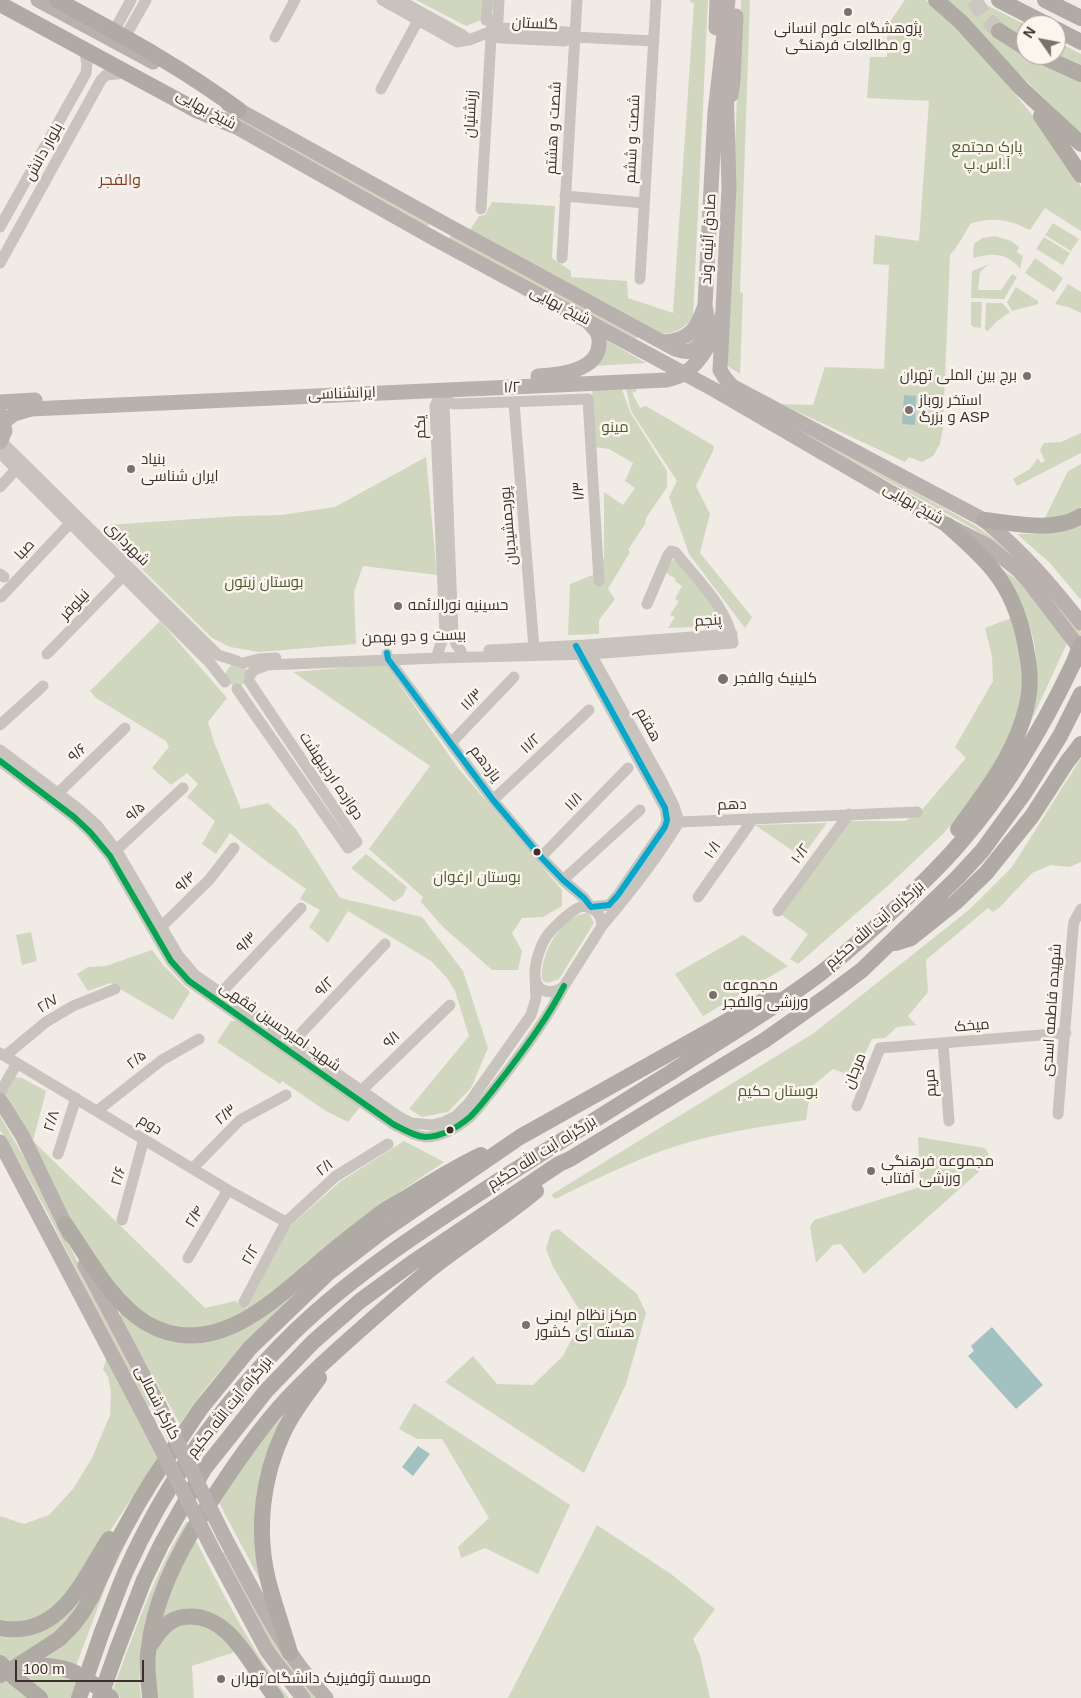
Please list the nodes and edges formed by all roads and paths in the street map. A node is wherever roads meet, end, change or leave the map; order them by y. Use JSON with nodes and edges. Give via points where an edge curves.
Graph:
{"nodes":[{"id":1,"x":8,"y":0,"type":"edge"},
{"id":2,"x":38,"y":0,"type":"edge"},
{"id":3,"x":57,"y":0,"type":"edge"},
{"id":4,"x":131,"y":0,"type":"edge"},
{"id":5,"x":146,"y":0,"type":"edge"},
{"id":6,"x":295,"y":0,"type":"edge"},
{"id":7,"x":382,"y":0,"type":"edge"},
{"id":8,"x":399,"y":0,"type":"edge"},
{"id":9,"x":488,"y":0,"type":"edge"},
{"id":10,"x":500,"y":0,"type":"edge"},
{"id":11,"x":577,"y":0,"type":"edge"},
{"id":12,"x":656,"y":0,"type":"edge"},
{"id":13,"x":717,"y":0,"type":"edge"},
{"id":14,"x":728,"y":0,"type":"edge"},
{"id":15,"x":737,"y":0,"type":"edge"},
{"id":16,"x":936,"y":0,"type":"edge"},
{"id":17,"x":999,"y":0,"type":"edge"},
{"id":18,"x":1045,"y":0,"type":"edge"},
{"id":19,"x":0,"y":4,"type":"edge"},
{"id":20,"x":1028,"y":15,"type":"edge"},
{"id":21,"x":420,"y":16,"type":"junction"},
{"id":22,"x":1081,"y":18,"type":"edge"},
{"id":23,"x":492,"y":20,"type":"junction"},
{"id":24,"x":999,"y":31,"type":"tunnel mouth"},
{"id":25,"x":490,"y":33,"type":"junction"},
{"id":26,"x":120,"y":34,"type":"junction"},
{"id":27,"x":1066,"y":34,"type":"edge"},
{"id":28,"x":275,"y":37,"type":"dead end"},
{"id":29,"x":574,"y":37,"type":"junction"},
{"id":30,"x":654,"y":41,"type":"junction"},
{"id":31,"x":1016,"y":42,"type":"edge"},
{"id":32,"x":1081,"y":42,"type":"edge"},
{"id":33,"x":84,"y":48,"type":"junction"},
{"id":34,"x":129,"y":63,"type":"junction"},
{"id":35,"x":1061,"y":65,"type":"edge"},
{"id":36,"x":1081,"y":74,"type":"edge"},
{"id":37,"x":80,"y":84,"type":"junction"},
{"id":38,"x":1021,"y":88,"type":"junction"},
{"id":39,"x":381,"y":89,"type":"dead end"},
{"id":40,"x":96,"y":91,"type":"junction"},
{"id":41,"x":239,"y":110,"type":"junction"},
{"id":42,"x":721,"y":114,"type":"junction"},
{"id":43,"x":233,"y":125,"type":"joint"},
{"id":44,"x":1081,"y":144,"type":"edge"},
{"id":45,"x":1081,"y":175,"type":"edge"},
{"id":46,"x":712,"y":185,"type":"junction"},
{"id":47,"x":729,"y":187,"type":"junction"},
{"id":48,"x":565,"y":196,"type":"junction"},
{"id":49,"x":644,"y":203,"type":"junction"},
{"id":50,"x":481,"y":208,"type":"dead end"},
{"id":51,"x":443,"y":223,"type":"junction"},
{"id":52,"x":0,"y":226,"type":"edge"},
{"id":53,"x":435,"y":238,"type":"junction"},
{"id":54,"x":562,"y":258,"type":"dead end"},
{"id":55,"x":0,"y":262,"type":"edge"},
{"id":56,"x":640,"y":279,"type":"dead end"},
{"id":57,"x":723,"y":313,"type":"junction"},
{"id":58,"x":586,"y":319,"type":"junction"},
{"id":59,"x":631,"y":325,"type":"junction"},
{"id":60,"x":659,"y":340,"type":"joint"},
{"id":61,"x":720,"y":370,"type":"junction"},
{"id":62,"x":684,"y":374,"type":"junction"},
{"id":63,"x":439,"y":389,"type":"junction"},
{"id":64,"x":713,"y":389,"type":"junction"},
{"id":65,"x":235,"y":394,"type":"junction"},
{"id":66,"x":588,"y":399,"type":"joint"},
{"id":67,"x":0,"y":402,"type":"edge"},
{"id":68,"x":514,"y":403,"type":"junction"},
{"id":69,"x":2,"y":418,"type":"edge"},
{"id":70,"x":0,"y":445,"type":"edge"},
{"id":71,"x":20,"y":465,"type":"junction"},
{"id":72,"x":0,"y":487,"type":"edge"},
{"id":73,"x":1081,"y":516,"type":"edge"},
{"id":74,"x":74,"y":519,"type":"junction"},
{"id":75,"x":984,"y":520,"type":"junction"},
{"id":76,"x":947,"y":525,"type":"junction"},
{"id":77,"x":127,"y":572,"type":"junction"},
{"id":78,"x":599,"y":581,"type":"dead end"},
{"id":79,"x":1,"y":597,"type":"edge"},
{"id":80,"x":647,"y":604,"type":"dead end"},
{"id":81,"x":1081,"y":623,"type":"edge"},
{"id":82,"x":1081,"y":644,"type":"edge"},
{"id":83,"x":534,"y":648,"type":"junction"},
{"id":84,"x":583,"y":650,"type":"junction"},
{"id":85,"x":462,"y":651,"type":"junction"},
{"id":86,"x":438,"y":652,"type":"junction"},
{"id":87,"x":47,"y":654,"type":"dead end"},
{"id":88,"x":388,"y":656,"type":"junction"},
{"id":89,"x":1077,"y":657,"type":"edge"},
{"id":90,"x":240,"y":662,"type":"junction"},
{"id":91,"x":514,"y":677,"type":"dead end"},
{"id":92,"x":250,"y":678,"type":"junction"},
{"id":93,"x":225,"y":682,"type":"junction"},
{"id":94,"x":43,"y":686,"type":"dead end"},
{"id":95,"x":237,"y":688,"type":"junction"},
{"id":96,"x":1081,"y":694,"type":"edge"},
{"id":97,"x":589,"y":710,"type":"dead end"},
{"id":98,"x":0,"y":725,"type":"edge"},
{"id":99,"x":125,"y":728,"type":"dead end"},
{"id":100,"x":451,"y":743,"type":"junction"},
{"id":101,"x":1081,"y":744,"type":"edge"},
{"id":102,"x":0,"y":750,"type":"edge"},
{"id":103,"x":0,"y":761,"type":"edge"},
{"id":104,"x":628,"y":768,"type":"dead end"},
{"id":105,"x":182,"y":788,"type":"dead end"},
{"id":106,"x":54,"y":796,"type":"junction"},
{"id":107,"x":493,"y":800,"type":"junction"},
{"id":108,"x":640,"y":810,"type":"dead end"},
{"id":109,"x":917,"y":812,"type":"dead end"},
{"id":110,"x":849,"y":814,"type":"junction"},
{"id":111,"x":753,"y":819,"type":"junction"},
{"id":112,"x":666,"y":820,"type":"junction"},
{"id":113,"x":679,"y":822,"type":"junction"},
{"id":114,"x":234,"y":848,"type":"dead end"},
{"id":115,"x":113,"y":854,"type":"junction"},
{"id":116,"x":541,"y":857,"type":"junction"},
{"id":117,"x":566,"y":883,"type":"junction"},
{"id":118,"x":698,"y":898,"type":"dead end"},
{"id":119,"x":590,"y":907,"type":"junction"},
{"id":120,"x":302,"y":908,"type":"dead end"},
{"id":121,"x":1081,"y":910,"type":"edge"},
{"id":122,"x":778,"y":911,"type":"dead end"},
{"id":123,"x":565,"y":918,"type":"junction"},
{"id":124,"x":883,"y":920,"type":"junction"},
{"id":125,"x":602,"y":926,"type":"junction"},
{"id":126,"x":157,"y":930,"type":"junction"},
{"id":127,"x":385,"y":944,"type":"dead end"},
{"id":128,"x":888,"y":945,"type":"junction"},
{"id":129,"x":818,"y":975,"type":"junction"},
{"id":130,"x":535,"y":977,"type":"junction"},
{"id":131,"x":564,"y":986,"type":"junction"},
{"id":132,"x":115,"y":989,"type":"dead end"},
{"id":133,"x":217,"y":996,"type":"junction"},
{"id":134,"x":450,"y":1005,"type":"dead end"},
{"id":135,"x":1066,"y":1033,"type":"junction"},
{"id":136,"x":199,"y":1039,"type":"dead end"},
{"id":137,"x":943,"y":1043,"type":"junction"},
{"id":138,"x":289,"y":1046,"type":"junction"},
{"id":139,"x":880,"y":1048,"type":"joint"},
{"id":140,"x":3,"y":1055,"type":"edge"},
{"id":141,"x":18,"y":1064,"type":"junction"},
{"id":142,"x":0,"y":1093,"type":"edge"},
{"id":143,"x":286,"y":1095,"type":"dead end"},
{"id":144,"x":359,"y":1095,"type":"junction"},
{"id":145,"x":76,"y":1098,"type":"junction"},
{"id":146,"x":0,"y":1100,"type":"edge"},
{"id":147,"x":858,"y":1106,"type":"dead end"},
{"id":148,"x":97,"y":1111,"type":"junction"},
{"id":149,"x":1058,"y":1114,"type":"dead end"},
{"id":150,"x":949,"y":1121,"type":"dead end"},
{"id":151,"x":520,"y":1137,"type":"junction"},
{"id":152,"x":144,"y":1139,"type":"junction"},
{"id":153,"x":0,"y":1142,"type":"edge"},
{"id":154,"x":388,"y":1144,"type":"dead end"},
{"id":155,"x":58,"y":1154,"type":"dead end"},
{"id":156,"x":570,"y":1159,"type":"junction"},
{"id":157,"x":193,"y":1168,"type":"junction"},
{"id":158,"x":228,"y":1190,"type":"junction"},
{"id":159,"x":122,"y":1220,"type":"dead end"},
{"id":160,"x":286,"y":1222,"type":"junction"},
{"id":161,"x":65,"y":1224,"type":"junction"},
{"id":162,"x":188,"y":1258,"type":"dead end"},
{"id":163,"x":244,"y":1302,"type":"dead end"},
{"id":164,"x":347,"y":1342,"type":"junction"},
{"id":165,"x":152,"y":1479,"type":"junction"},
{"id":166,"x":0,"y":1628,"type":"edge"},
{"id":167,"x":290,"y":1653,"type":"junction"},
{"id":168,"x":148,"y":1654,"type":"junction"},
{"id":169,"x":5,"y":1669,"type":"edge"},
{"id":170,"x":40,"y":1698,"type":"edge"},
{"id":171,"x":79,"y":1698,"type":"edge"},
{"id":172,"x":100,"y":1698,"type":"edge"},
{"id":173,"x":111,"y":1698,"type":"edge"},
{"id":174,"x":150,"y":1698,"type":"edge"},
{"id":175,"x":276,"y":1698,"type":"edge"},
{"id":176,"x":303,"y":1698,"type":"edge"},
{"id":177,"x":326,"y":1698,"type":"edge"}],
"edges":[{"from":1,"to":34,"type":"main road","name":"شیخ بهایی"},
{"from":2,"to":34,"type":"main road","name":"شیخ بهایی"},
{"from":3,"to":26,"type":"highway"},
{"from":4,"to":26,"type":"street"},
{"from":5,"to":26,"type":"street"},
{"from":6,"to":28,"type":"street"},
{"from":7,"to":21,"type":"street"},
{"from":8,"to":21,"type":"street"},
{"from":9,"to":23,"type":"street","name":"زرتشتیان","via":[[486,20]]},
{"from":10,"to":23,"type":"street","name":"زرتشتیان","via":[[498,20]]},
{"from":11,"to":29,"type":"street","name":"شصت و هشتم"},
{"from":12,"to":30,"type":"street","name":"شصت و ششم"},
{"from":13,"to":42,"type":"main road","name":"صادق آئینه وند"},
{"from":14,"to":42,"type":"main road","name":"صادق آئینه وند"},
{"from":15,"to":42,"type":"main road","name":"صادق آئینه وند","via":[[733,81]]},
{"from":16,"to":38,"type":"highway"},
{"from":17,"to":20,"type":"highway"},
{"from":18,"to":22,"type":"highway"},
{"from":19,"to":33,"type":"highway"},
{"from":21,"to":25,"type":"street","via":[[457,42]]},
{"from":21,"to":39,"type":"street"},
{"from":23,"to":25,"type":"street","name":"زرتشتیان"},
{"from":24,"to":31,"type":"highway"},
{"from":25,"to":29,"type":"street","name":"گلستان","via":[[500,38],[564,41]]},
{"from":25,"to":50,"type":"street","name":"زرتشتیان"},
{"from":26,"to":41,"type":"highway","via":[[208,86]]},
{"from":27,"to":32,"type":"highway"},
{"from":29,"to":30,"type":"street","name":"گلستان"},
{"from":29,"to":48,"type":"street","name":"شصت و هشتم"},
{"from":30,"to":49,"type":"street","name":"شصت و ششم"},
{"from":33,"to":34,"type":"highway"},
{"from":33,"to":37,"type":"street","name":"بلوار دانش","via":[[86,74]]},
{"from":34,"to":40,"type":"street","name":"بلوار دانش","via":[[101,80]]},
{"from":34,"to":41,"type":"main road","name":"شیخ بهایی"},
{"from":34,"to":43,"type":"highway","via":[[196,110]]},
{"from":35,"to":36,"type":"highway"},
{"from":37,"to":40,"type":"street","via":[[89,82]]},
{"from":37,"to":52,"type":"street","name":"بلوار دانش"},
{"from":38,"to":44,"type":"highway"},
{"from":38,"to":45,"type":"highway"},
{"from":40,"to":55,"type":"street","name":"بلوار دانش"},
{"from":41,"to":51,"type":"main road","name":"شیخ بهایی"},
{"from":42,"to":46,"type":"main road","name":"صادق آئینه وند"},
{"from":42,"to":47,"type":"main road","name":"صادق آئینه وند"},
{"from":43,"to":53,"type":"main road","name":"شیخ بهایی"},
{"from":46,"to":47,"type":"main road"},
{"from":46,"to":60,"type":"main road","name":"صادق آئینه وند","via":[[705,305],[701,318],[692,332],[681,339],[674,342]]},
{"from":47,"to":57,"type":"main road","name":"صادق آئینه وند"},
{"from":48,"to":49,"type":"street"},
{"from":48,"to":54,"type":"street","name":"شصت و هشتم"},
{"from":49,"to":56,"type":"street","name":"شصت و ششم"},
{"from":51,"to":53,"type":"main road"},
{"from":51,"to":59,"type":"main road","name":"شیخ بهایی"},
{"from":53,"to":58,"type":"main road","name":"شیخ بهایی"},
{"from":57,"to":61,"type":"main road","name":"صادق آئینه وند"},
{"from":57,"to":62,"type":"main road","via":[[703,355]]},
{"from":58,"to":62,"type":"main road","name":"شیخ بهایی"},
{"from":58,"to":63,"type":"main road","name":"ایرانشناسی","via":[[597,330],[600,340],[599,350],[588,363],[552,375]]},
{"from":59,"to":60,"type":"main road","name":"شیخ بهایی"},
{"from":59,"to":62,"type":"main road","via":[[678,359]]},
{"from":61,"to":64,"type":"main road","via":[[704,369],[704,377]]},
{"from":61,"to":75,"type":"main road","name":"شیخ بهایی","via":[[732,386]]},
{"from":62,"to":63,"type":"main road","name":"ایرانشناسی","via":[[667,380]]},
{"from":62,"to":64,"type":"main road","name":"شیخ بهایی"},
{"from":63,"to":65,"type":"main road","name":"ایرانشناسی"},
{"from":63,"to":68,"type":"street","name":"۱/۲","via":[[454,404]]},
{"from":63,"to":85,"type":"street","name":"یکم","via":[[444,404],[453,636]]},
{"from":63,"to":86,"type":"street","name":"یکم","via":[[435,406],[445,633]]},
{"from":64,"to":76,"type":"main road","name":"شیخ بهایی"},
{"from":65,"to":67,"type":"main road","name":"ایرانشناسی"},
{"from":65,"to":69,"type":"main road","name":"ایرانشناسی","via":[[31,409]]},
{"from":66,"to":68,"type":"street","name":"۱/۲"},
{"from":66,"to":78,"type":"street","name":"۱/۳"},
{"from":68,"to":83,"type":"street","name":"پورجمشیدیان"},
{"from":69,"to":70,"type":"main road","via":[[5,431]]},
{"from":70,"to":71,"type":"street","name":"شهرداری"},
{"from":71,"to":72,"type":"street"},
{"from":71,"to":74,"type":"street","name":"شهرداری"},
{"from":73,"to":75,"type":"highway","via":[[1066,523],[1033,525]]},
{"from":74,"to":77,"type":"street","name":"شهرداری"},
{"from":74,"to":79,"type":"street","name":"صبا"},
{"from":75,"to":81,"type":"main road","name":"شیخ بهایی","via":[[1031,563]]},
{"from":76,"to":89,"type":"main road","name":"شیخ بهایی","via":[[988,546],[1018,570]]},
{"from":76,"to":124,"type":"highway","via":[[993,570],[1012,601],[1028,654],[1029,692],[1020,727],[1005,760],[956,832],[898,898]]},
{"from":77,"to":87,"type":"street","name":"نیلوفر"},
{"from":77,"to":90,"type":"street","name":"شهرداری","via":[[218,655]]},
{"from":77,"to":93,"type":"street","name":"شهرداری"},
{"from":80,"to":84,"type":"street","name":"پنجم","via":[[668,555],[675,552],[722,611],[732,634]]},
{"from":82,"to":89,"type":"highway","name":"بزرگراه آیت الله حکیم","bridge":true},
{"from":83,"to":84,"type":"street","name":"بیست و دو بهمن"},
{"from":83,"to":85,"type":"street","name":"بیست و دو بهمن"},
{"from":84,"to":88,"type":"street","name":"بیست و دو بهمن"},
{"from":84,"to":112,"type":"street","name":"هفتم","via":[[665,808]]},
{"from":84,"to":113,"type":"street","name":"هفتم","via":[[660,778]]},
{"from":85,"to":86,"type":"street","name":"بیست و دو بهمن"},
{"from":86,"to":88,"type":"street","name":"بیست و دو بهمن"},
{"from":88,"to":90,"type":"street","name":"بیست و دو بهمن"},
{"from":88,"to":92,"type":"street","name":"بیست و دو بهمن","via":[[267,665],[254,670]]},
{"from":88,"to":100,"type":"street","name":"یازدهم"},
{"from":89,"to":124,"type":"highway","name":"بزرگراه آیت الله حکیم","via":[[1024,756],[987,809],[941,865]]},
{"from":90,"to":92,"type":"street","via":[[250,670]]},
{"from":90,"to":93,"type":"street","via":[[225,668]]},
{"from":91,"to":100,"type":"street","name":"۱۱/۳"},
{"from":92,"to":95,"type":"street","via":[[242,688]]},
{"from":92,"to":95,"type":"street","name":"دوازده اردیبهشت","via":[[357,842],[348,848]]},
{"from":93,"to":95,"type":"street"},
{"from":94,"to":98,"type":"street"},
{"from":96,"to":128,"type":"highway","name":"بزرگراه آیت الله حکیم","via":[[1060,736],[1025,792],[982,851]]},
{"from":97,"to":107,"type":"street","name":"۱۱/۲"},
{"from":99,"to":106,"type":"street","name":"۹/۶"},
{"from":100,"to":107,"type":"street","name":"یازدهم"},
{"from":101,"to":128,"type":"highway","via":[[1032,816],[986,873],[911,938]]},
{"from":102,"to":106,"type":"street","name":"شهید امیرحسین فقهی"},
{"from":103,"to":106,"type":"street","name":"شهید امیرحسین فقهی"},
{"from":104,"to":116,"type":"street","name":"۱۱/۱"},
{"from":105,"to":115,"type":"street","name":"۹/۵"},
{"from":106,"to":115,"type":"street","name":"شهید امیرحسین فقهی"},
{"from":107,"to":116,"type":"street","name":"یازدهم"},
{"from":108,"to":117,"type":"street"},
{"from":109,"to":110,"type":"street","name":"دهم"},
{"from":110,"to":111,"type":"street","name":"دهم"},
{"from":110,"to":122,"type":"street","name":"۱۰/۲"},
{"from":111,"to":113,"type":"street","name":"دهم"},
{"from":111,"to":118,"type":"street","name":"۱۰/۱"},
{"from":112,"to":113,"type":"street","name":"دهم"},
{"from":112,"to":119,"type":"street","via":[[665,828],[618,895],[609,905]]},
{"from":113,"to":125,"type":"street","via":[[666,844]]},
{"from":114,"to":126,"type":"street","name":"۹/۴","via":[[209,880]]},
{"from":115,"to":126,"type":"street","name":"شهید امیرحسین فقهی"},
{"from":116,"to":117,"type":"street","name":"یازدهم"},
{"from":117,"to":119,"type":"street","name":"یازدهم"},
{"from":117,"to":123,"type":"street","via":[[570,908]]},
{"from":119,"to":123,"type":"street","via":[[579,907]]},
{"from":119,"to":125,"type":"street","name":"یازدهم","via":[[599,915]]},
{"from":120,"to":133,"type":"street","name":"۹/۳"},
{"from":121,"to":135,"type":"street","name":"شهیده فاطمه اسدی","via":[[1073,929]]},
{"from":123,"to":130,"type":"street","name":"شهید امیرحسین فقهی","via":[[545,939]]},
{"from":124,"to":129,"type":"highway","name":"بزرگراه آیت الله حکیم"},
{"from":125,"to":131,"type":"street","name":"شهید امیرحسین فقهی"},
{"from":126,"to":133,"type":"street","name":"شهید امیرحسین فقهی","via":[[171,961],[189,981]]},
{"from":127,"to":138,"type":"street","name":"۹/۲"},
{"from":128,"to":156,"type":"highway","name":"بزرگراه آیت الله حکیم","via":[[862,970],[765,1040]]},
{"from":129,"to":151,"type":"highway","via":[[769,998]]},
{"from":129,"to":171,"type":"highway","name":"بزرگراه آیت الله حکیم","bridge":true,"via":[[755,1019],[469,1199],[349,1284],[296,1330],[218,1418],[180,1471],[129,1565]]},
{"from":130,"to":131,"type":"street","via":[[540,987],[549,992]]},
{"from":130,"to":144,"type":"street","name":"شهید امیرحسین فقهی","via":[[536,998],[531,1015],[469,1103],[456,1116],[432,1125],[411,1123]]},
{"from":131,"to":144,"type":"street","name":"شهید امیرحسین فقهی","via":[[531,1040],[495,1087],[469,1117],[452,1130],[424,1137],[410,1133],[393,1124]]},
{"from":132,"to":140,"type":"street","name":"۲/۷","via":[[73,1006]]},
{"from":133,"to":138,"type":"street","name":"شهید امیرحسین فقهی"},
{"from":134,"to":144,"type":"street","name":"۹/۱"},
{"from":135,"to":137,"type":"street","name":"میخک"},
{"from":135,"to":149,"type":"street","name":"شهیده فاطمه اسدی"},
{"from":136,"to":148,"type":"street","name":"۲/۵","via":[[162,1060]]},
{"from":137,"to":139,"type":"street","name":"میخک"},
{"from":137,"to":150,"type":"street","name":"مریم"},
{"from":138,"to":144,"type":"street","name":"شهید امیرحسین فقهی"},
{"from":139,"to":147,"type":"street","name":"مرجان"},
{"from":140,"to":141,"type":"street","name":"دوم"},
{"from":141,"to":142,"type":"street"},
{"from":141,"to":145,"type":"street","name":"دوم"},
{"from":143,"to":157,"type":"street","name":"۲/۳","via":[[240,1120]]},
{"from":145,"to":148,"type":"street","name":"دوم"},
{"from":145,"to":155,"type":"street","name":"۲/۸"},
{"from":146,"to":161,"type":"main road","name":"کارگر شمالی","via":[[23,1136]]},
{"from":148,"to":152,"type":"street","name":"دوم"},
{"from":151,"to":161,"type":"highway","via":[[454,1168],[380,1214],[258,1312],[240,1324],[213,1332],[182,1335],[167,1332],[136,1316],[111,1291]]},
{"from":151,"to":165,"type":"highway","via":[[383,1231],[327,1274],[240,1359]]},
{"from":152,"to":157,"type":"street","name":"دوم"},
{"from":152,"to":159,"type":"street","name":"۲/۶"},
{"from":153,"to":176,"type":"main road","name":"کارگر شمالی","bridge":true,"via":[[267,1651]]},
{"from":154,"to":160,"type":"street","name":"۲/۱","via":[[336,1176]]},
{"from":156,"to":164,"type":"highway","via":[[535,1192],[434,1267]]},
{"from":156,"to":172,"type":"highway","name":"بزرگراه آیت الله حکیم","bridge":true,"via":[[360,1301],[271,1385],[204,1469],[158,1550],[116,1650]]},
{"from":157,"to":158,"type":"street","name":"دوم"},
{"from":158,"to":160,"type":"street","name":"دوم"},
{"from":158,"to":162,"type":"street","name":"۲/۴"},
{"from":160,"to":163,"type":"street","name":"۲/۲"},
{"from":161,"to":167,"type":"main road","name":"کارگر شمالی","bridge":true,"via":[[224,1536]]},
{"from":164,"to":167,"type":"highway","via":[[284,1430],[265,1491],[263,1551],[268,1580]]},
{"from":164,"to":168,"type":"highway","via":[[272,1416],[218,1489],[190,1534],[165,1585]]},
{"from":165,"to":166,"type":"highway","via":[[57,1615],[30,1628]]},
{"from":165,"to":169,"type":"highway","via":[[82,1614],[59,1639]]},
{"from":167,"to":177,"type":"main road","name":"کارگر شمالی"},
{"from":168,"to":174,"type":"highway"},
{"from":168,"to":175,"type":"highway","via":[[156,1637],[169,1623],[187,1616],[206,1618],[231,1635]]},
{"from":169,"to":170,"type":"highway"},
{"from":169,"to":173,"type":"highway","via":[[46,1665],[75,1672]]}]}
